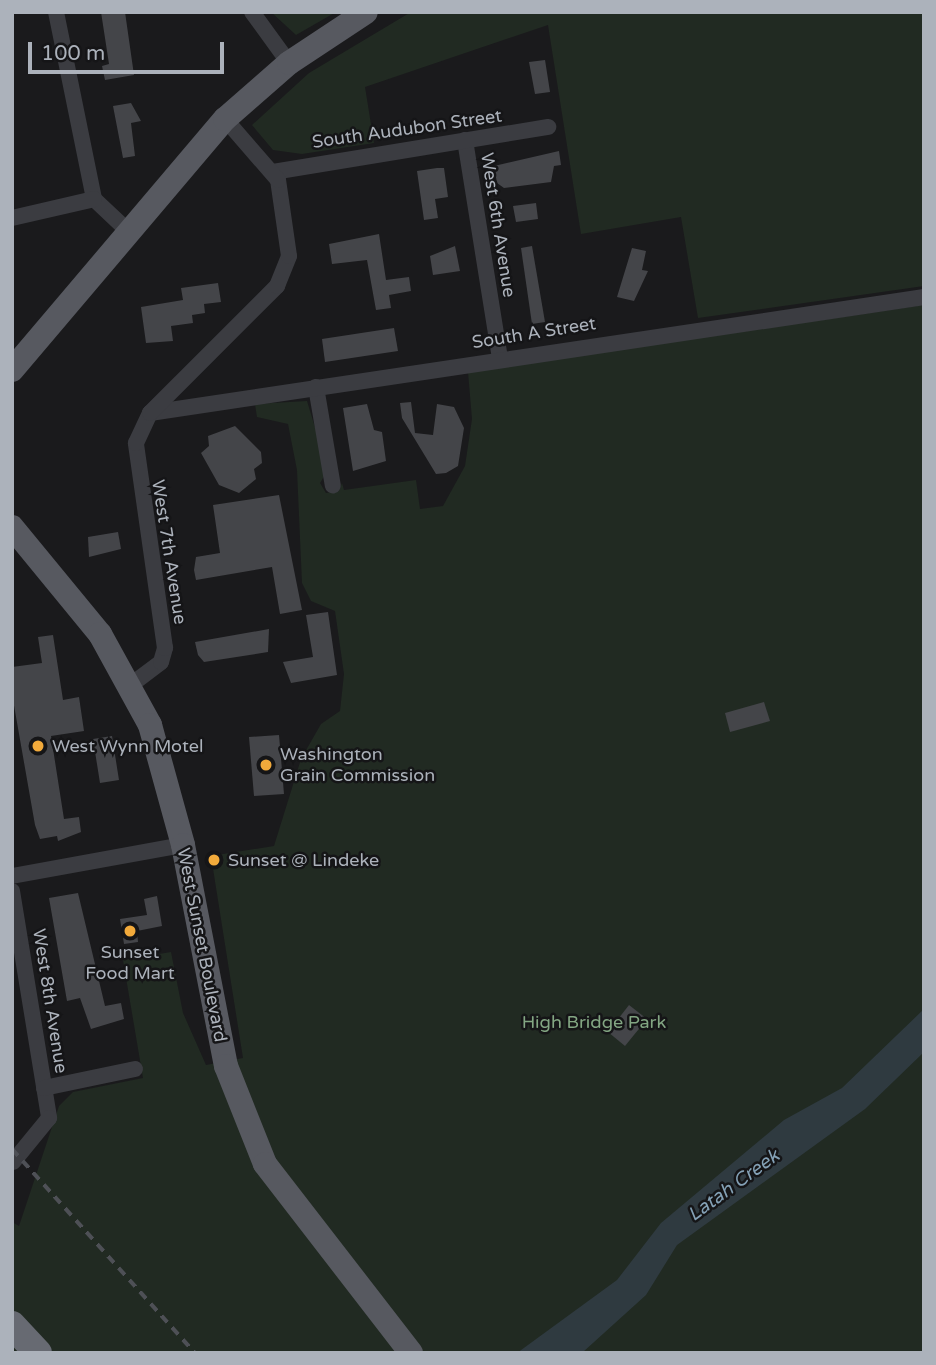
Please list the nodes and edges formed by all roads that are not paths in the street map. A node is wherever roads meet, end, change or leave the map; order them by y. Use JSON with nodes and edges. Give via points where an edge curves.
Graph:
{"nodes":[{"id":1,"x":56,"y":12,"type":"edge"},
{"id":2,"x":252,"y":12,"type":"edge"},
{"id":3,"x":366,"y":12,"type":"edge"},
{"id":4,"x":289,"y":63,"type":"junction"},
{"id":5,"x":225,"y":119,"type":"junction"},
{"id":6,"x":548,"y":127,"type":"dead end"},
{"id":7,"x":465,"y":140,"type":"junction"},
{"id":8,"x":273,"y":172,"type":"junction"},
{"id":9,"x":94,"y":200,"type":"junction"},
{"id":10,"x":12,"y":218,"type":"edge"},
{"id":11,"x":129,"y":232,"type":"junction"},
{"id":12,"x":924,"y":297,"type":"edge"},
{"id":13,"x":500,"y":358,"type":"junction"},
{"id":14,"x":12,"y":370,"type":"edge"},
{"id":15,"x":316,"y":387,"type":"junction"},
{"id":16,"x":150,"y":413,"type":"junction"},
{"id":17,"x":333,"y":485,"type":"dead end"},
{"id":18,"x":12,"y":527,"type":"edge"},
{"id":19,"x":132,"y":684,"type":"junction"},
{"id":20,"x":183,"y":845,"type":"junction"},
{"id":21,"x":12,"y":876,"type":"edge"},
{"id":22,"x":12,"y":891,"type":"edge"},
{"id":23,"x":135,"y":1069,"type":"dead end"},
{"id":24,"x":44,"y":1088,"type":"junction"},
{"id":25,"x":13,"y":1162,"type":"edge"},
{"id":26,"x":12,"y":1325,"type":"edge"},
{"id":27,"x":38,"y":1353,"type":"edge"},
{"id":28,"x":411,"y":1353,"type":"edge"}],
"edges":[{"from":1,"to":9,"type":"street"},
{"from":2,"to":4,"type":"street"},
{"from":3,"to":4,"type":"main road"},
{"from":4,"to":5,"type":"main road"},
{"from":5,"to":8,"type":"street"},
{"from":5,"to":11,"type":"main road"},
{"from":6,"to":7,"type":"street","name":"South Audubon Street"},
{"from":7,"to":8,"type":"street","name":"South Audubon Street"},
{"from":7,"to":13,"type":"street","name":"West 6th Avenue"},
{"from":8,"to":16,"type":"street","via":[[289,227],[282,279]]},
{"from":9,"to":10,"type":"street"},
{"from":9,"to":11,"type":"street"},
{"from":11,"to":14,"type":"main road"},
{"from":12,"to":13,"type":"street","name":"South A Street"},
{"from":13,"to":15,"type":"street","name":"South A Street"},
{"from":15,"to":16,"type":"street","name":"South A Street"},
{"from":15,"to":17,"type":"street"},
{"from":16,"to":19,"type":"street","name":"West 7th Avenue","via":[[136,443],[136,471],[165,656]]},
{"from":18,"to":19,"type":"main road","name":"West Sunset Boulevard","via":[[65,587]]},
{"from":19,"to":20,"type":"main road","name":"West Sunset Boulevard","via":[[165,769]]},
{"from":20,"to":21,"type":"street"},
{"from":20,"to":28,"type":"main road","name":"West Sunset Boulevard","via":[[226,1066],[281,1191]]},
{"from":22,"to":24,"type":"street","name":"West 8th Avenue"},
{"from":23,"to":24,"type":"street"},
{"from":24,"to":25,"type":"street","name":"West 8th Avenue","via":[[49,1118]]},
{"from":26,"to":27,"type":"highway"}]}
